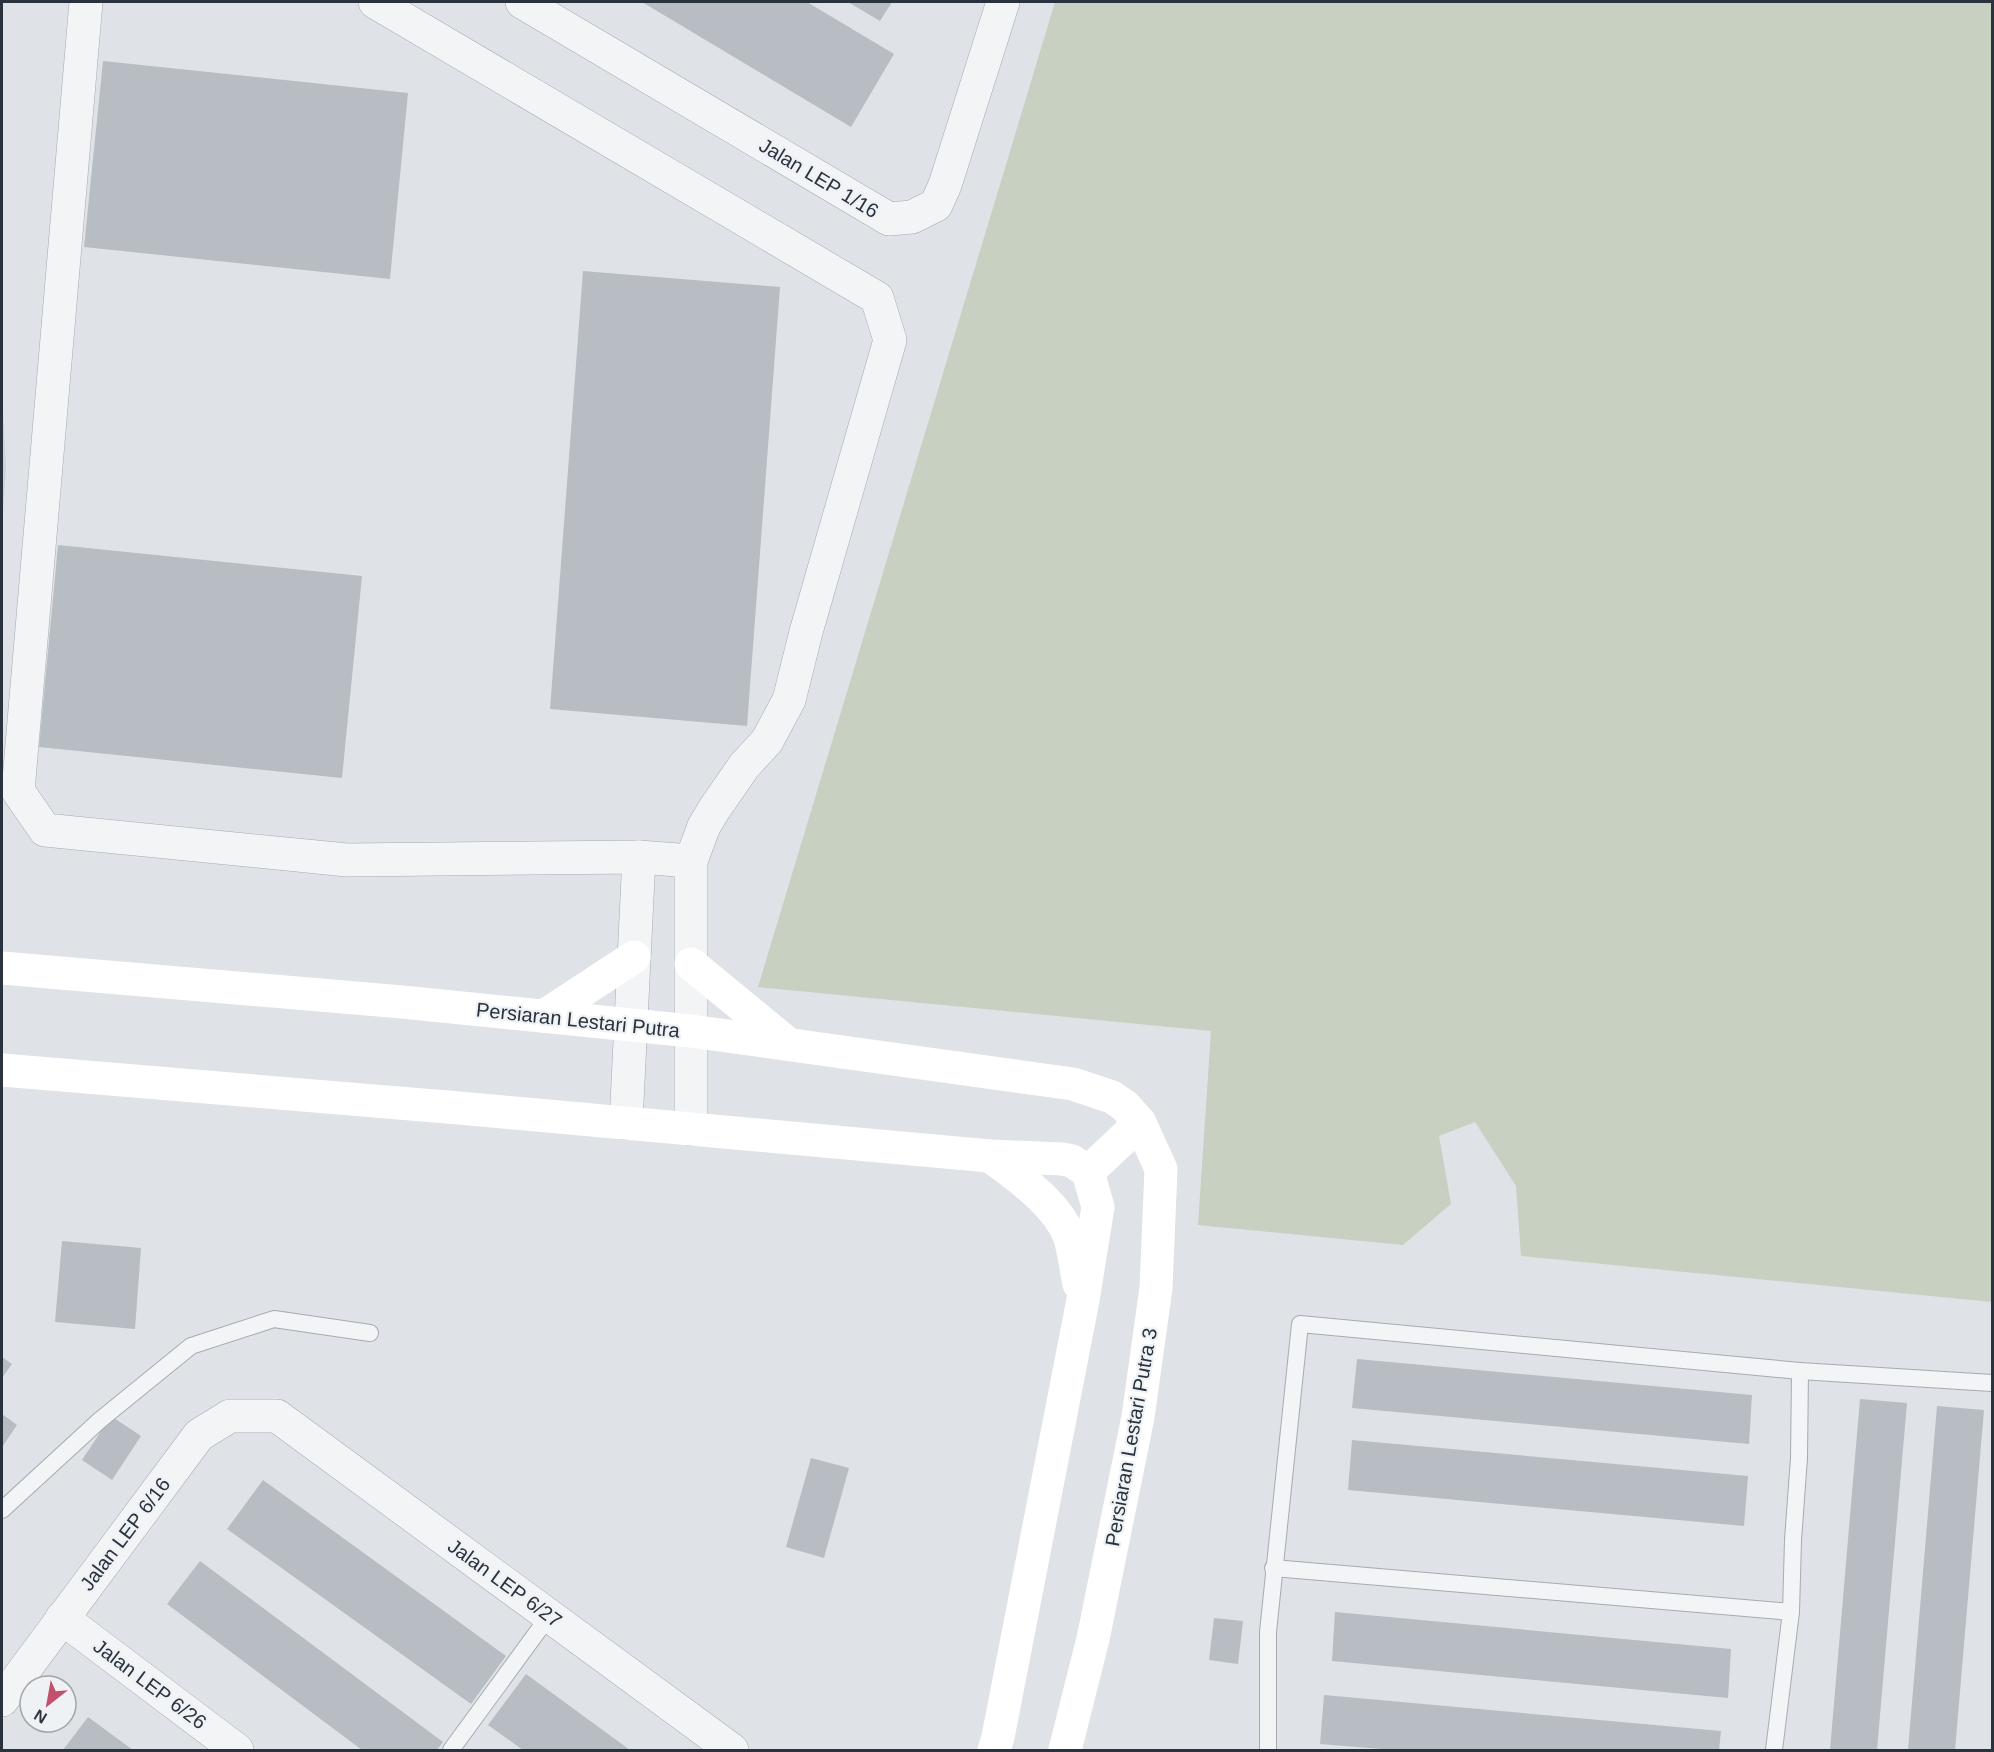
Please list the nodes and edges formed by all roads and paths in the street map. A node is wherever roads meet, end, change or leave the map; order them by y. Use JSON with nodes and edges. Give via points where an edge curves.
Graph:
{"nodes":[{"id":1,"x":86,"y":2,"type":"edge"},
{"id":2,"x":375,"y":2,"type":"edge"},
{"id":3,"x":522,"y":2,"type":"edge"},
{"id":4,"x":1002,"y":2,"type":"edge"},
{"id":5,"x":639,"y":858,"type":"junction"},
{"id":6,"x":691,"y":861,"type":"junction"},
{"id":7,"x":634,"y":957,"type":"junction"},
{"id":8,"x":691,"y":964,"type":"junction"},
{"id":9,"x":2,"y":968,"type":"edge"},
{"id":10,"x":544,"y":1016,"type":"junction"},
{"id":11,"x":630,"y":1025,"type":"junction"},
{"id":12,"x":691,"y":1031,"type":"junction"},
{"id":13,"x":787,"y":1043,"type":"junction"},
{"id":14,"x":2,"y":1070,"type":"edge"},
{"id":15,"x":626,"y":1123,"type":"junction"},
{"id":16,"x":1140,"y":1123,"type":"junction"},
{"id":17,"x":691,"y":1129,"type":"junction"},
{"id":18,"x":990,"y":1156,"type":"junction"},
{"id":19,"x":1088,"y":1172,"type":"junction"},
{"id":20,"x":1083,"y":1300,"type":"junction"},
{"id":21,"x":370,"y":1333,"type":"dead end"},
{"id":22,"x":1800,"y":1371,"type":"junction"},
{"id":23,"x":1992,"y":1383,"type":"edge"},
{"id":24,"x":277,"y":1416,"type":"joint"},
{"id":25,"x":2,"y":1510,"type":"edge"},
{"id":26,"x":1273,"y":1568,"type":"junction"},
{"id":27,"x":1791,"y":1612,"type":"junction"},
{"id":28,"x":549,"y":1616,"type":"junction"},
{"id":29,"x":62,"y":1618,"type":"junction"},
{"id":30,"x":2,"y":1700,"type":"edge"},
{"id":31,"x":237,"y":1750,"type":"edge"},
{"id":32,"x":451,"y":1750,"type":"edge"},
{"id":33,"x":732,"y":1750,"type":"edge"},
{"id":34,"x":994,"y":1750,"type":"edge"},
{"id":35,"x":1067,"y":1750,"type":"edge"},
{"id":36,"x":1268,"y":1750,"type":"edge"},
{"id":37,"x":1774,"y":1750,"type":"edge"}],
"edges":[{"from":1,"to":5,"type":"street","via":[[18,790],[45,830],[348,860]]},
{"from":2,"to":6,"type":"street","via":[[877,298],[890,340],[789,700],[767,741],[744,766],[704,826]]},
{"from":3,"to":4,"type":"street","name":"Jalan LEP 1/16","via":[[889,219],[912,217],[936,205]]},
{"from":5,"to":6,"type":"street"},
{"from":5,"to":7,"type":"street"},
{"from":6,"to":8,"type":"street"},
{"from":7,"to":10,"type":"street"},
{"from":7,"to":11,"type":"street"},
{"from":8,"to":12,"type":"street"},
{"from":8,"to":13,"type":"street"},
{"from":9,"to":10,"type":"street","name":"Persiaran Lestari Putra"},
{"from":10,"to":11,"type":"street","name":"Persiaran Lestari Putra"},
{"from":11,"to":12,"type":"street","name":"Persiaran Lestari Putra"},
{"from":11,"to":15,"type":"street"},
{"from":12,"to":13,"type":"street","name":"Persiaran Lestari Putra"},
{"from":12,"to":17,"type":"street"},
{"from":13,"to":16,"type":"street","name":"Persiaran Lestari Putra","via":[[1073,1084],[1112,1097]]},
{"from":14,"to":15,"type":"street"},
{"from":15,"to":17,"type":"street"},
{"from":16,"to":19,"type":"street"},
{"from":16,"to":35,"type":"street","name":"Persiaran Lestari Putra 3","via":[[1161,1169],[1156,1288],[1136,1429]]},
{"from":17,"to":18,"type":"street"},
{"from":18,"to":19,"type":"street","via":[[1062,1159]]},
{"from":18,"to":20,"type":"street","via":[[1038,1193],[1055,1213],[1069,1237]]},
{"from":19,"to":20,"type":"street","via":[[1098,1207]]},
{"from":20,"to":34,"type":"street"},
{"from":21,"to":25,"type":"lane","via":[[274,1319],[191,1346],[100,1420]]},
{"from":22,"to":23,"type":"lane"},
{"from":22,"to":26,"type":"lane","via":[[1300,1324]]},
{"from":22,"to":27,"type":"lane"},
{"from":24,"to":28,"type":"street","name":"Jalan LEP 6/27"},
{"from":24,"to":29,"type":"street","name":"Jalan LEP 6/16","via":[[230,1416],[199,1435]]},
{"from":26,"to":27,"type":"lane"},
{"from":26,"to":36,"type":"lane","via":[[1268,1632]]},
{"from":27,"to":37,"type":"lane"},
{"from":28,"to":32,"type":"lane"},
{"from":28,"to":33,"type":"street","name":"Jalan LEP 6/27"},
{"from":29,"to":30,"type":"street","name":"Jalan LEP 6/16"},
{"from":29,"to":31,"type":"street","name":"Jalan LEP 6/26"}]}
